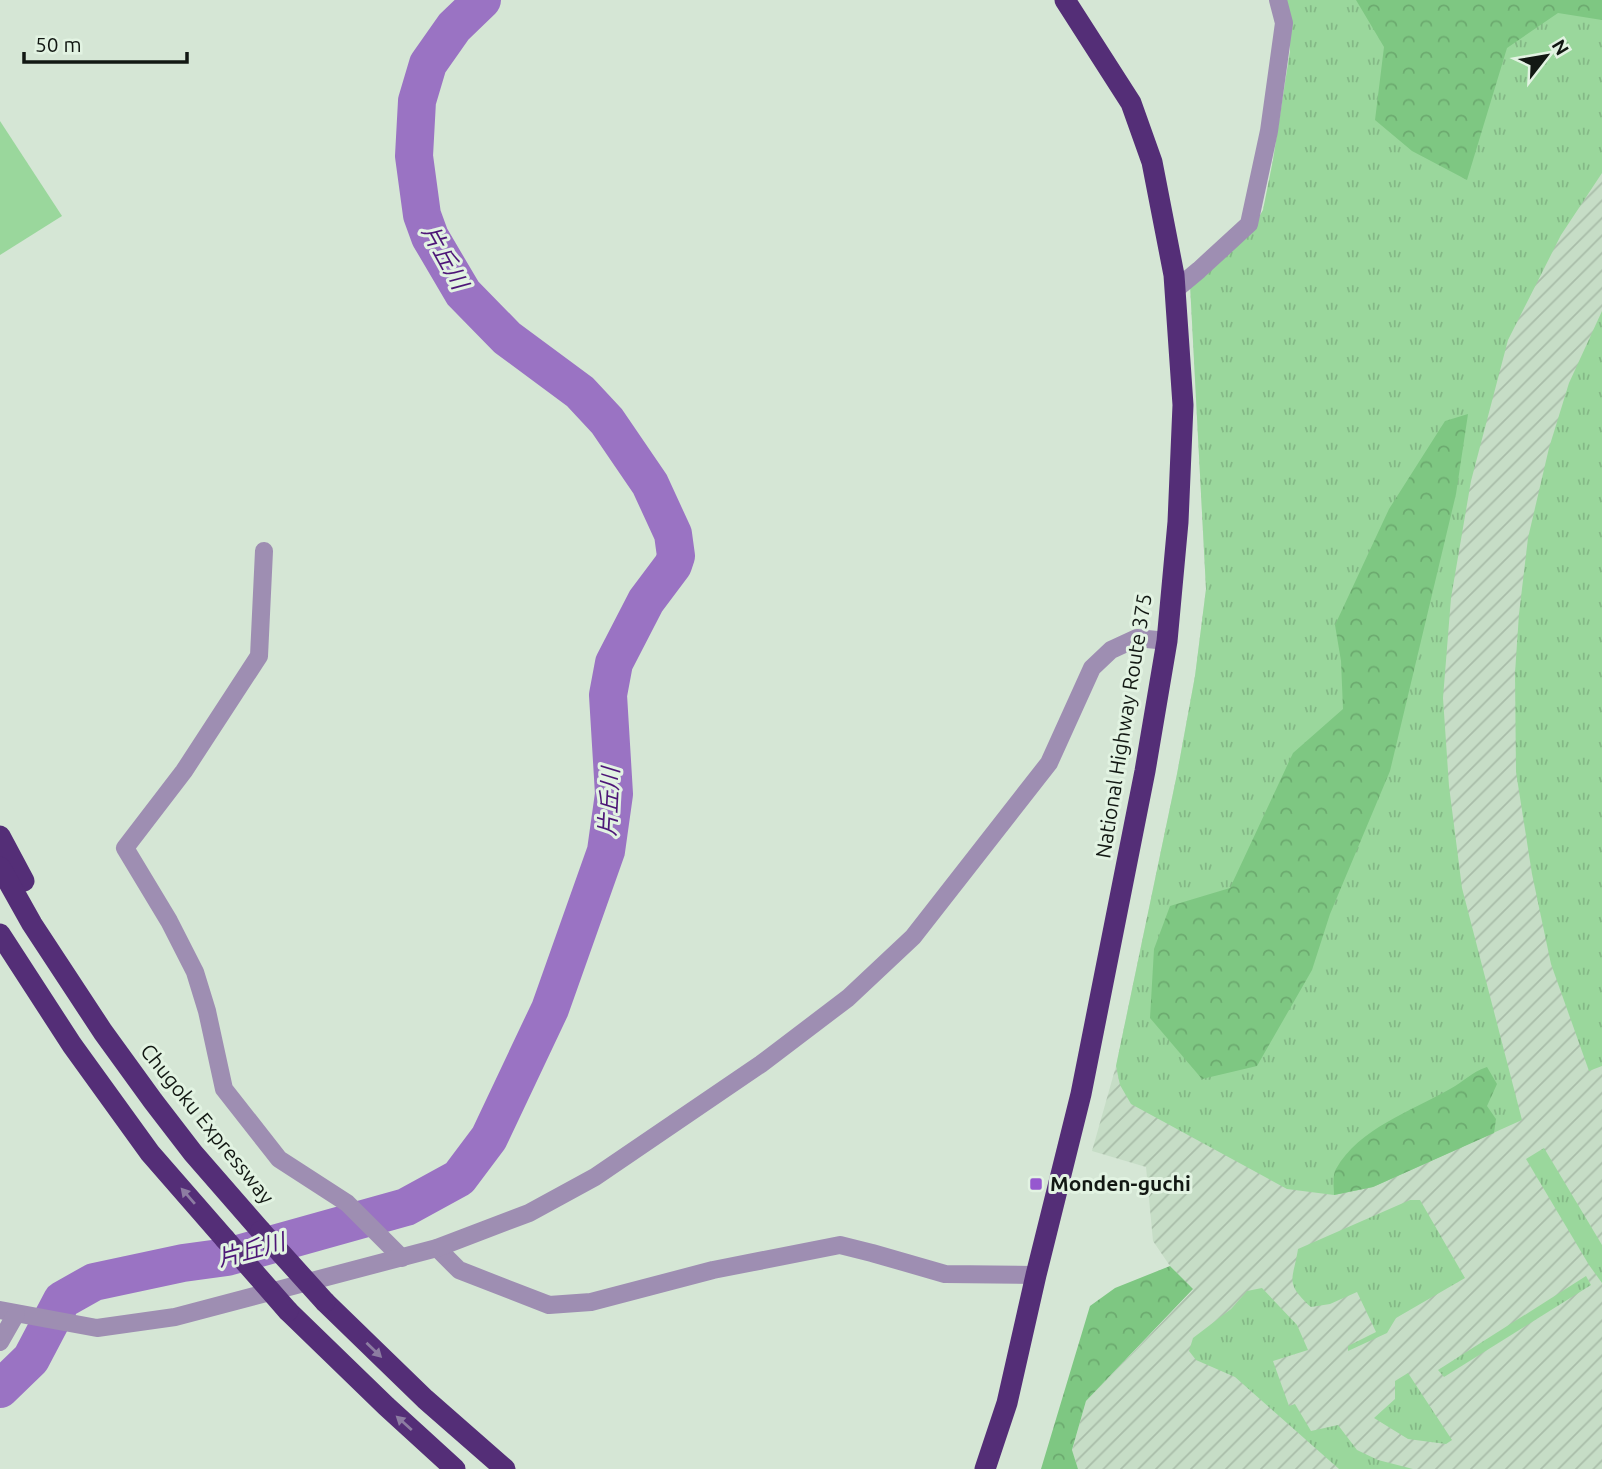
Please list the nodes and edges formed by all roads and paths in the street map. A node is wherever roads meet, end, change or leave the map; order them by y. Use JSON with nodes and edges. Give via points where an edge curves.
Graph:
{"nodes":[{"id":1,"x":1065,"y":0,"type":"edge"},
{"id":2,"x":1278,"y":0,"type":"edge"},
{"id":3,"x":1175,"y":290,"type":"junction"},
{"id":4,"x":264,"y":551,"type":"dead end"},
{"id":5,"x":1167,"y":641,"type":"junction"},
{"id":6,"x":0,"y":836,"type":"edge"},
{"id":7,"x":0,"y":867,"type":"edge"},
{"id":8,"x":0,"y":934,"type":"edge"},
{"id":9,"x":0,"y":955,"type":"edge"},
{"id":10,"x":150,"y":1153,"type":"junction"},
{"id":11,"x":193,"y":1153,"type":"junction"},
{"id":12,"x":438,"y":1248,"type":"junction"},
{"id":13,"x":402,"y":1258,"type":"junction"},
{"id":14,"x":1036,"y":1275,"type":"junction"},
{"id":15,"x":8,"y":1312,"type":"edge"},
{"id":16,"x":0,"y":1342,"type":"edge"},
{"id":17,"x":454,"y":1469,"type":"edge"},
{"id":18,"x":505,"y":1469,"type":"edge"},
{"id":19,"x":985,"y":1469,"type":"edge"}],
"edges":[{"from":1,"to":3,"type":"highway","name":"National Highway Route 375","via":[[1130,103],[1152,162]]},
{"from":2,"to":3,"type":"street","via":[[1284,23],[1269,131],[1249,224]]},
{"from":3,"to":5,"type":"highway","name":"National Highway Route 375","via":[[1183,405]]},
{"from":4,"to":13,"type":"street","via":[[259,656],[184,771],[125,848],[195,972],[224,1089],[279,1159],[346,1203]]},
{"from":5,"to":12,"type":"street","via":[[1137,639],[1111,650],[1092,668],[1049,763],[913,937],[848,998],[761,1065],[595,1177],[529,1213]]},
{"from":5,"to":14,"type":"highway","name":"National Highway Route 375","via":[[1081,1094]]},
{"from":6,"to":11,"type":"highway","via":[[41,913]]},
{"from":7,"to":11,"type":"highway","name":"Chugoku Expressway","via":[[103,1032]]},
{"from":8,"to":10,"type":"highway"},
{"from":9,"to":10,"type":"highway","via":[[82,1071]]},
{"from":17,"to":10,"type":"highway","one_way":true,"bridge":true,"via":[[288,1311]]},
{"from":11,"to":18,"type":"highway","name":"Chugoku Expressway","one_way":true,"bridge":true,"via":[[325,1302]]},
{"from":12,"to":13,"type":"street"},
{"from":12,"to":14,"type":"street","via":[[459,1270],[549,1305],[591,1302],[713,1270],[840,1245],[945,1274]]},
{"from":13,"to":15,"type":"street","via":[[188,1314],[97,1328]]},
{"from":14,"to":19,"type":"highway","name":"National Highway Route 375","via":[[1007,1403]]},
{"from":15,"to":16,"type":"street"}]}
